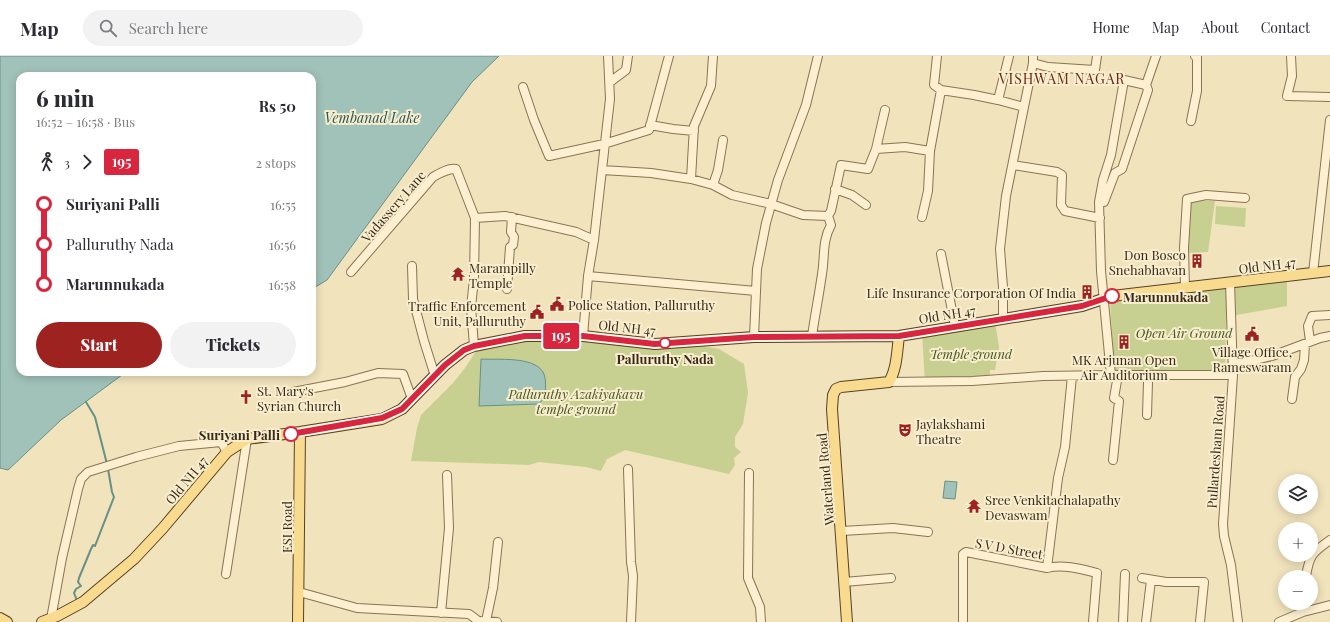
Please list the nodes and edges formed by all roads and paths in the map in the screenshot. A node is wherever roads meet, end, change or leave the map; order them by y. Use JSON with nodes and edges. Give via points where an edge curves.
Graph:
{"nodes":[{"id":1,"x":608,"y":56,"type":"edge"},
{"id":2,"x":628,"y":56,"type":"edge"},
{"id":3,"x":669,"y":56,"type":"edge"},
{"id":4,"x":713,"y":56,"type":"edge"},
{"id":5,"x":818,"y":56,"type":"edge"},
{"id":6,"x":936,"y":56,"type":"edge"},
{"id":7,"x":1009,"y":56,"type":"edge"},
{"id":8,"x":1096,"y":56,"type":"edge"},
{"id":9,"x":1156,"y":56,"type":"edge"},
{"id":10,"x":1195,"y":56,"type":"edge"},
{"id":11,"x":1291,"y":56,"type":"edge"},
{"id":12,"x":1033,"y":59,"type":"edge"},
{"id":13,"x":610,"y":82,"type":"junction"},
{"id":14,"x":1146,"y":85,"type":"junction"},
{"id":15,"x":523,"y":87,"type":"dead end"},
{"id":16,"x":941,"y":90,"type":"junction"},
{"id":17,"x":1330,"y":97,"type":"edge"},
{"id":18,"x":998,"y":100,"type":"junction"},
{"id":19,"x":1024,"y":107,"type":"junction"},
{"id":20,"x":885,"y":110,"type":"dead end"},
{"id":21,"x":1330,"y":120,"type":"edge"},
{"id":22,"x":1191,"y":121,"type":"dead end"},
{"id":23,"x":650,"y":126,"type":"junction"},
{"id":24,"x":694,"y":130,"type":"junction"},
{"id":25,"x":723,"y":140,"type":"dead end"},
{"id":26,"x":1329,"y":142,"type":"edge"},
{"id":27,"x":604,"y":144,"type":"junction"},
{"id":28,"x":876,"y":149,"type":"junction"},
{"id":29,"x":930,"y":151,"type":"junction"},
{"id":30,"x":1013,"y":165,"type":"junction"},
{"id":31,"x":602,"y":170,"type":"junction"},
{"id":32,"x":691,"y":178,"type":"junction"},
{"id":33,"x":713,"y":185,"type":"junction"},
{"id":34,"x":835,"y":189,"type":"junction"},
{"id":35,"x":1245,"y":198,"type":"dead end"},
{"id":36,"x":1099,"y":202,"type":"junction"},
{"id":37,"x":771,"y":204,"type":"junction"},
{"id":38,"x":866,"y":205,"type":"dead end"},
{"id":39,"x":828,"y":216,"type":"junction"},
{"id":40,"x":922,"y":217,"type":"dead end"},
{"id":41,"x":475,"y":218,"type":"junction"},
{"id":42,"x":512,"y":218,"type":"junction"},
{"id":43,"x":1100,"y":218,"type":"junction"},
{"id":44,"x":594,"y":240,"type":"junction"},
{"id":45,"x":941,"y":254,"type":"dead end"},
{"id":46,"x":412,"y":266,"type":"dead end"},
{"id":47,"x":1330,"y":271,"type":"edge"},
{"id":48,"x":350,"y":272,"type":"dead end"},
{"id":49,"x":1313,"y":273,"type":"junction"},
{"id":50,"x":588,"y":276,"type":"junction"},
{"id":51,"x":1230,"y":282,"type":"junction"},
{"id":52,"x":1186,"y":288,"type":"junction"},
{"id":53,"x":507,"y":289,"type":"dead end"},
{"id":54,"x":756,"y":291,"type":"junction"},
{"id":55,"x":1104,"y":300,"type":"junction"},
{"id":56,"x":1330,"y":315,"type":"edge"},
{"id":57,"x":1003,"y":318,"type":"junction"},
{"id":58,"x":955,"y":326,"type":"junction"},
{"id":59,"x":583,"y":336,"type":"junction"},
{"id":60,"x":812,"y":336,"type":"junction"},
{"id":61,"x":899,"y":336,"type":"junction"},
{"id":62,"x":1330,"y":336,"type":"edge"},
{"id":63,"x":754,"y":337,"type":"junction"},
{"id":64,"x":1307,"y":343,"type":"junction"},
{"id":65,"x":474,"y":346,"type":"junction"},
{"id":66,"x":1233,"y":365,"type":"junction"},
{"id":67,"x":1114,"y":375,"type":"junction"},
{"id":68,"x":1149,"y":375,"type":"junction"},
{"id":69,"x":434,"y":376,"type":"junction"},
{"id":70,"x":1072,"y":376,"type":"junction"},
{"id":71,"x":1232,"y":376,"type":"junction"},
{"id":72,"x":889,"y":382,"type":"junction"},
{"id":73,"x":288,"y":393,"type":"dead end"},
{"id":74,"x":1292,"y":398,"type":"dead end"},
{"id":75,"x":412,"y":399,"type":"junction"},
{"id":76,"x":1147,"y":415,"type":"dead end"},
{"id":77,"x":300,"y":432,"type":"junction"},
{"id":78,"x":247,"y":439,"type":"junction"},
{"id":79,"x":228,"y":452,"type":"junction"},
{"id":80,"x":1113,"y":460,"type":"dead end"},
{"id":81,"x":628,"y":469,"type":"dead end"},
{"id":82,"x":749,"y":473,"type":"dead end"},
{"id":83,"x":447,"y":475,"type":"dead end"},
{"id":84,"x":842,"y":532,"type":"junction"},
{"id":85,"x":928,"y":532,"type":"dead end"},
{"id":86,"x":1330,"y":540,"type":"edge"},
{"id":87,"x":498,"y":542,"type":"dead end"},
{"id":88,"x":1047,"y":568,"type":"junction"},
{"id":89,"x":1307,"y":570,"type":"edge"},
{"id":90,"x":226,"y":574,"type":"dead end"},
{"id":91,"x":1124,"y":574,"type":"dead end"},
{"id":92,"x":891,"y":578,"type":"dead end"},
{"id":93,"x":1142,"y":578,"type":"dead end"},
{"id":94,"x":1152,"y":580,"type":"junction"},
{"id":95,"x":844,"y":582,"type":"junction"},
{"id":96,"x":299,"y":592,"type":"junction"},
{"id":97,"x":1330,"y":605,"type":"edge"},
{"id":98,"x":1303,"y":612,"type":"joint"},
{"id":99,"x":442,"y":613,"type":"junction"},
{"id":100,"x":0,"y":618,"type":"edge"},
{"id":101,"x":46,"y":620,"type":"edge"},
{"id":102,"x":477,"y":621,"type":"edge"},
{"id":103,"x":486,"y":621,"type":"junction"},
{"id":104,"x":1283,"y":621,"type":"edge"},
{"id":105,"x":7,"y":622,"type":"edge"},
{"id":106,"x":298,"y":622,"type":"edge"},
{"id":107,"x":497,"y":622,"type":"edge"},
{"id":108,"x":631,"y":622,"type":"edge"},
{"id":109,"x":761,"y":622,"type":"edge"},
{"id":110,"x":847,"y":622,"type":"edge"},
{"id":111,"x":963,"y":622,"type":"edge"},
{"id":112,"x":1093,"y":622,"type":"edge"},
{"id":113,"x":1123,"y":622,"type":"edge"},
{"id":114,"x":1146,"y":622,"type":"edge"},
{"id":115,"x":1200,"y":622,"type":"edge"},
{"id":116,"x":1238,"y":622,"type":"edge"}],
"edges":[{"from":1,"to":13,"type":"street"},
{"from":2,"to":13,"type":"street","via":[[626,70]]},
{"from":3,"to":23,"type":"street"},
{"from":4,"to":24,"type":"street","via":[[711,86]]},
{"from":5,"to":37,"type":"street","via":[[806,105]]},
{"from":6,"to":16,"type":"street","via":[[934,86]]},
{"from":7,"to":18,"type":"street"},
{"from":8,"to":12,"type":"street","via":[[1095,70],[1048,67]]},
{"from":9,"to":14,"type":"street"},
{"from":10,"to":22,"type":"street","via":[[1197,91]]},
{"from":11,"to":17,"type":"street","via":[[1292,76],[1287,96]]},
{"from":12,"to":19,"type":"street"},
{"from":13,"to":27,"type":"street"},
{"from":14,"to":36,"type":"street","via":[[1148,90],[1122,170],[1115,173],[1104,202]]},
{"from":14,"to":36,"type":"street","via":[[1124,80],[1111,155]]},
{"from":15,"to":27,"type":"street","via":[[549,156]]},
{"from":16,"to":18,"type":"street"},
{"from":16,"to":29,"type":"street"},
{"from":18,"to":19,"type":"street"},
{"from":19,"to":30,"type":"street"},
{"from":20,"to":28,"type":"street"},
{"from":21,"to":26,"type":"street"},
{"from":23,"to":24,"type":"street"},
{"from":23,"to":27,"type":"street","via":[[648,130]]},
{"from":24,"to":32,"type":"street"},
{"from":25,"to":33,"type":"street"},
{"from":26,"to":49,"type":"street"},
{"from":27,"to":31,"type":"street"},
{"from":28,"to":29,"type":"street","via":[[905,147]]},
{"from":28,"to":34,"type":"street","via":[[868,169],[841,165]]},
{"from":29,"to":40,"type":"street","via":[[928,191]]},
{"from":30,"to":43,"type":"street","via":[[1062,175],[1061,205],[1065,211]]},
{"from":30,"to":57,"type":"street","via":[[1006,196],[1000,249]]},
{"from":31,"to":32,"type":"street"},
{"from":31,"to":44,"type":"street"},
{"from":32,"to":33,"type":"street"},
{"from":33,"to":37,"type":"street","via":[[732,195]]},
{"from":34,"to":38,"type":"street","via":[[852,195]]},
{"from":34,"to":39,"type":"street"},
{"from":35,"to":52,"type":"street","via":[[1206,195],[1187,199],[1184,248]]},
{"from":36,"to":43,"type":"street"},
{"from":37,"to":39,"type":"street","via":[[803,215]]},
{"from":37,"to":54,"type":"street","via":[[757,268]]},
{"from":39,"to":60,"type":"street","via":[[831,225],[824,244],[823,272]]},
{"from":41,"to":42,"type":"street"},
{"from":41,"to":48,"type":"street","name":"Vadassery Lane","via":[[456,169],[439,173]]},
{"from":41,"to":65,"type":"street","via":[[471,307]]},
{"from":42,"to":44,"type":"street","via":[[576,232]]},
{"from":42,"to":53,"type":"street","via":[[511,232],[514,237],[510,248]]},
{"from":43,"to":55,"type":"street"},
{"from":44,"to":50,"type":"street"},
{"from":45,"to":58,"type":"street"},
{"from":46,"to":69,"type":"street","via":[[413,299]]},
{"from":47,"to":49,"type":"main road","name":"Old NH 47"},
{"from":49,"to":51,"type":"main road","name":"Old NH 47"},
{"from":50,"to":54,"type":"street"},
{"from":50,"to":59,"type":"street"},
{"from":51,"to":52,"type":"main road","name":"Old NH 47"},
{"from":51,"to":66,"type":"street","name":"Pullardesham Road"},
{"from":52,"to":55,"type":"main road","name":"Old NH 47","via":[[1112,296]]},
{"from":54,"to":63,"type":"street"},
{"from":55,"to":57,"type":"main road","name":"Old NH 47","via":[[1082,306]]},
{"from":55,"to":67,"type":"street"},
{"from":56,"to":64,"type":"street","via":[[1312,316],[1308,326]]},
{"from":57,"to":58,"type":"main road","name":"Old NH 47"},
{"from":58,"to":61,"type":"main road","name":"Old NH 47"},
{"from":59,"to":63,"type":"main road","name":"Old NH 47","via":[[655,344]]},
{"from":59,"to":65,"type":"main road","name":"Old NH 47","via":[[525,336]]},
{"from":60,"to":61,"type":"main road","name":"Old NH 47"},
{"from":60,"to":63,"type":"main road","name":"Old NH 47"},
{"from":61,"to":72,"type":"main road","via":[[895,368]]},
{"from":62,"to":64,"type":"street"},
{"from":64,"to":66,"type":"street","via":[[1272,356]]},
{"from":64,"to":74,"type":"street","via":[[1301,369],[1295,377]]},
{"from":65,"to":69,"type":"main road","name":"Old NH 47","via":[[464,350]]},
{"from":66,"to":71,"type":"street","name":"Pullardesham Road"},
{"from":67,"to":68,"type":"street"},
{"from":67,"to":70,"type":"street"},
{"from":67,"to":80,"type":"street","via":[[1114,398],[1119,401]]},
{"from":68,"to":71,"type":"street"},
{"from":68,"to":76,"type":"street"},
{"from":69,"to":75,"type":"main road","name":"Old NH 47"},
{"from":70,"to":72,"type":"street"},
{"from":70,"to":88,"type":"street","name":"S V D Street","via":[[1065,447],[1058,478]]},
{"from":71,"to":116,"type":"street","name":"Pullardesham Road","via":[[1223,524]]},
{"from":72,"to":84,"type":"main road","name":"Waterland Road","via":[[841,387],[836,389],[833,395]]},
{"from":73,"to":75,"type":"street","via":[[378,373],[403,374]]},
{"from":75,"to":77,"type":"main road","name":"Old NH 47","via":[[402,409],[382,418]]},
{"from":77,"to":78,"type":"main road","name":"Old NH 47"},
{"from":77,"to":96,"type":"main road","name":"ESI Road"},
{"from":78,"to":79,"type":"main road","name":"Old NH 47"},
{"from":78,"to":90,"type":"street"},
{"from":79,"to":101,"type":"main road","name":"Old NH 47","via":[[134,559],[84,602]]},
{"from":79,"to":101,"type":"street","via":[[221,442],[179,446],[88,472],[80,479]]},
{"from":81,"to":108,"type":"street"},
{"from":82,"to":109,"type":"street","via":[[748,578],[760,608]]},
{"from":83,"to":99,"type":"street","via":[[448,528]]},
{"from":84,"to":85,"type":"street","via":[[893,528]]},
{"from":84,"to":95,"type":"main road","name":"Waterland Road"},
{"from":86,"to":89,"type":"street","via":[[1316,550],[1308,561]]},
{"from":87,"to":103,"type":"street"},
{"from":88,"to":111,"type":"street","name":"S V D Street","via":[[966,552],[963,554]]},
{"from":88,"to":112,"type":"street","via":[[1075,568],[1097,573]]},
{"from":91,"to":113,"type":"street"},
{"from":92,"to":95,"type":"street"},
{"from":93,"to":94,"type":"street"},
{"from":94,"to":114,"type":"street"},
{"from":94,"to":115,"type":"street","via":[[1204,582]]},
{"from":95,"to":110,"type":"main road","name":"Waterland Road"},
{"from":96,"to":99,"type":"street","via":[[357,608]]},
{"from":96,"to":106,"type":"main road","name":"ESI Road"},
{"from":97,"to":98,"type":"street"},
{"from":98,"to":104,"type":"street"},
{"from":99,"to":102,"type":"street","via":[[469,614]]},
{"from":100,"to":105,"type":"main road"},
{"from":102,"to":103,"type":"street"},
{"from":103,"to":107,"type":"street"}]}
